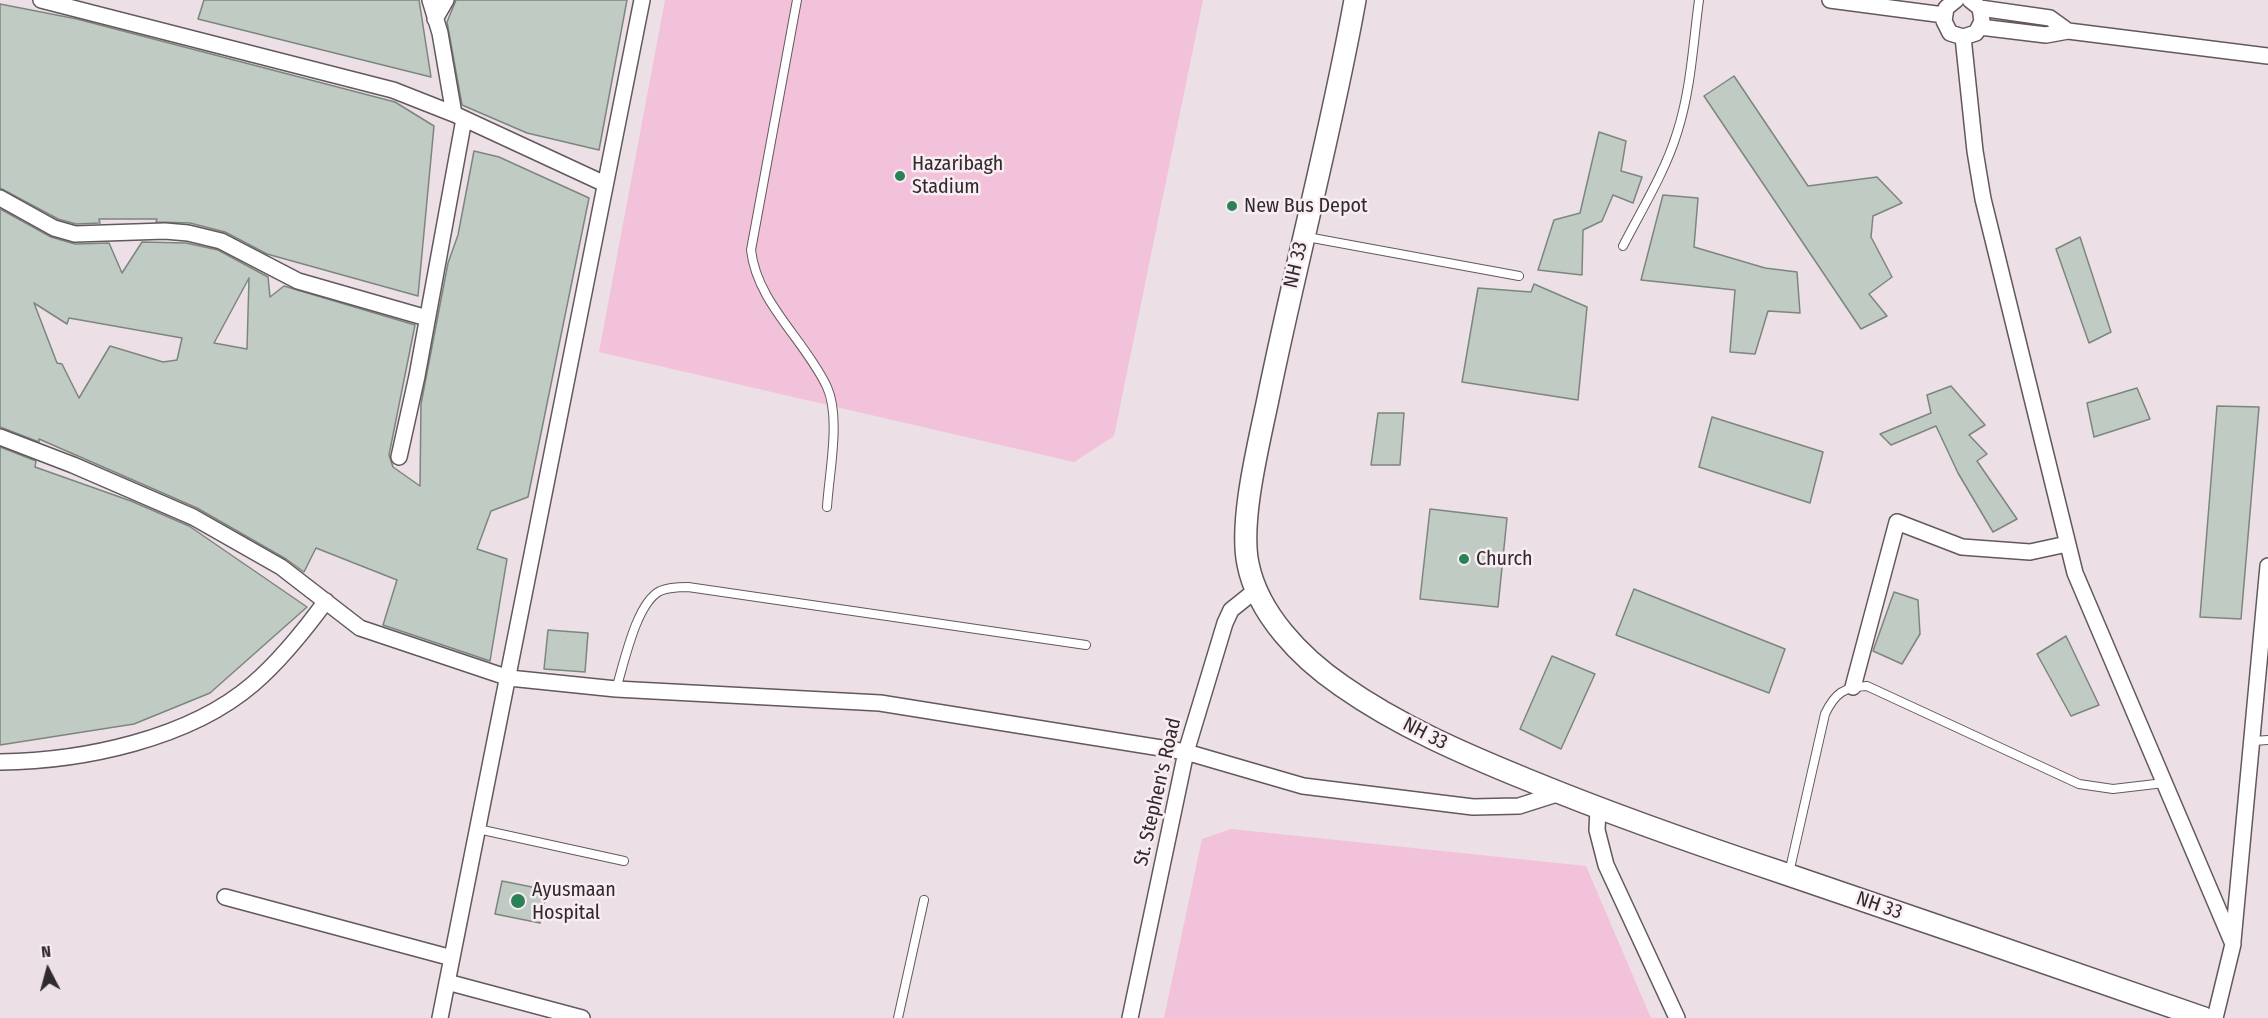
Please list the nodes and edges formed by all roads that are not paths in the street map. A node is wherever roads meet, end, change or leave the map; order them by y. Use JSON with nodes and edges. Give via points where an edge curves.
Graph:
{"nodes":[{"id":1,"x":41,"y":0,"type":"edge"},
{"id":2,"x":430,"y":0,"type":"edge"},
{"id":3,"x":446,"y":0,"type":"edge"},
{"id":4,"x":642,"y":0,"type":"edge"},
{"id":5,"x":797,"y":0,"type":"edge"},
{"id":6,"x":1354,"y":0,"type":"edge"},
{"id":7,"x":1699,"y":0,"type":"edge"},
{"id":8,"x":1830,"y":0,"type":"edge"},
{"id":9,"x":1975,"y":3,"type":"edge"},
{"id":10,"x":1950,"y":4,"type":"edge"},
{"id":11,"x":435,"y":19,"type":"junction"},
{"id":12,"x":1980,"y":27,"type":"junction"},
{"id":13,"x":2068,"y":31,"type":"junction"},
{"id":14,"x":1963,"y":37,"type":"junction"},
{"id":15,"x":2268,"y":56,"type":"edge"},
{"id":16,"x":459,"y":117,"type":"junction"},
{"id":17,"x":605,"y":184,"type":"junction"},
{"id":18,"x":0,"y":198,"type":"edge"},
{"id":19,"x":1303,"y":236,"type":"junction"},
{"id":20,"x":1623,"y":246,"type":"dead end"},
{"id":21,"x":1519,"y":276,"type":"dead end"},
{"id":22,"x":427,"y":318,"type":"junction"},
{"id":23,"x":0,"y":437,"type":"edge"},
{"id":24,"x":399,"y":457,"type":"dead end"},
{"id":25,"x":827,"y":507,"type":"dead end"},
{"id":26,"x":2067,"y":544,"type":"junction"},
{"id":27,"x":2268,"y":566,"type":"edge"},
{"id":28,"x":1256,"y":590,"type":"junction"},
{"id":29,"x":326,"y":601,"type":"junction"},
{"id":30,"x":1086,"y":645,"type":"dead end"},
{"id":31,"x":508,"y":678,"type":"junction"},
{"id":32,"x":1853,"y":687,"type":"junction"},
{"id":33,"x":616,"y":689,"type":"junction"},
{"id":34,"x":2261,"y":740,"type":"edge"},
{"id":35,"x":1186,"y":752,"type":"junction"},
{"id":36,"x":0,"y":762,"type":"edge"},
{"id":37,"x":2164,"y":783,"type":"junction"},
{"id":38,"x":1560,"y":793,"type":"junction"},
{"id":39,"x":1598,"y":809,"type":"junction"},
{"id":40,"x":478,"y":829,"type":"junction"},
{"id":41,"x":624,"y":861,"type":"dead end"},
{"id":42,"x":1789,"y":875,"type":"junction"},
{"id":43,"x":225,"y":897,"type":"dead end"},
{"id":44,"x":924,"y":900,"type":"dead end"},
{"id":45,"x":2233,"y":944,"type":"junction"},
{"id":46,"x":452,"y":958,"type":"junction"},
{"id":47,"x":447,"y":982,"type":"junction"},
{"id":48,"x":440,"y":1018,"type":"edge"},
{"id":49,"x":582,"y":1018,"type":"edge"},
{"id":50,"x":898,"y":1018,"type":"edge"},
{"id":51,"x":1130,"y":1018,"type":"edge"},
{"id":52,"x":1677,"y":1018,"type":"edge"},
{"id":53,"x":2204,"y":1018,"type":"edge"},
{"id":54,"x":2215,"y":1018,"type":"edge"}],
"edges":[{"from":1,"to":16,"type":"street","via":[[393,90]]},
{"from":2,"to":11,"type":"street"},
{"from":3,"to":11,"type":"street"},
{"from":4,"to":17,"type":"street"},
{"from":5,"to":25,"type":"lane","via":[[751,250],[763,289],[830,396],[833,425]]},
{"from":6,"to":19,"type":"main road","name":"NH 33"},
{"from":7,"to":20,"type":"lane","via":[[1686,101],[1677,133]]},
{"from":8,"to":10,"type":"street"},
{"from":9,"to":12,"type":"street","via":[[1982,21]]},
{"from":9,"to":13,"type":"street","via":[[2050,18]]},
{"from":10,"to":14,"type":"street","via":[[1944,21],[1950,33]]},
{"from":11,"to":16,"type":"street"},
{"from":12,"to":13,"type":"street","via":[[2046,35]]},
{"from":12,"to":14,"type":"street"},
{"from":13,"to":15,"type":"street"},
{"from":14,"to":26,"type":"street","via":[[1983,198]]},
{"from":16,"to":17,"type":"street"},
{"from":16,"to":22,"type":"street"},
{"from":17,"to":31,"type":"street"},
{"from":18,"to":22,"type":"street","via":[[54,228],[75,234],[165,231],[221,241],[298,281]]},
{"from":19,"to":21,"type":"lane"},
{"from":19,"to":28,"type":"main road","name":"NH 33","via":[[1250,502],[1247,561]]},
{"from":22,"to":24,"type":"street"},
{"from":23,"to":29,"type":"street","via":[[193,518],[281,567]]},
{"from":26,"to":32,"type":"street","via":[[2030,552],[1962,547],[1897,522]]},
{"from":26,"to":37,"type":"street","via":[[2075,573]]},
{"from":27,"to":34,"type":"street"},
{"from":28,"to":35,"type":"street","name":"St. Stephen's Road","via":[[1231,610],[1225,623]]},
{"from":28,"to":38,"type":"main road","name":"NH 33","via":[[1272,618],[1299,650],[1340,685],[1446,746]]},
{"from":29,"to":31,"type":"street","via":[[360,628]]},
{"from":29,"to":36,"type":"street","via":[[295,643],[254,684],[223,706],[116,748],[52,759]]},
{"from":30,"to":33,"type":"lane","via":[[688,587],[671,588],[646,604]]},
{"from":31,"to":33,"type":"street"},
{"from":31,"to":40,"type":"street"},
{"from":32,"to":37,"type":"lane","via":[[1867,686],[2079,784],[2113,789]]},
{"from":32,"to":42,"type":"lane","via":[[1832,699],[1825,714]]},
{"from":33,"to":35,"type":"street","via":[[880,703]]},
{"from":34,"to":45,"type":"street"},
{"from":35,"to":38,"type":"street","via":[[1303,786],[1473,807],[1519,806]]},
{"from":35,"to":51,"type":"street","name":"St. Stephen's Road"},
{"from":37,"to":45,"type":"street"},
{"from":38,"to":39,"type":"main road","name":"NH 33"},
{"from":39,"to":42,"type":"main road","name":"NH 33"},
{"from":39,"to":52,"type":"street","via":[[1597,830],[1606,865]]},
{"from":40,"to":41,"type":"lane"},
{"from":40,"to":46,"type":"street"},
{"from":42,"to":53,"type":"main road","name":"NH 33"},
{"from":43,"to":46,"type":"street"},
{"from":44,"to":50,"type":"lane"},
{"from":45,"to":54,"type":"street"},
{"from":46,"to":47,"type":"street"},
{"from":47,"to":48,"type":"street"},
{"from":47,"to":49,"type":"street"}]}
